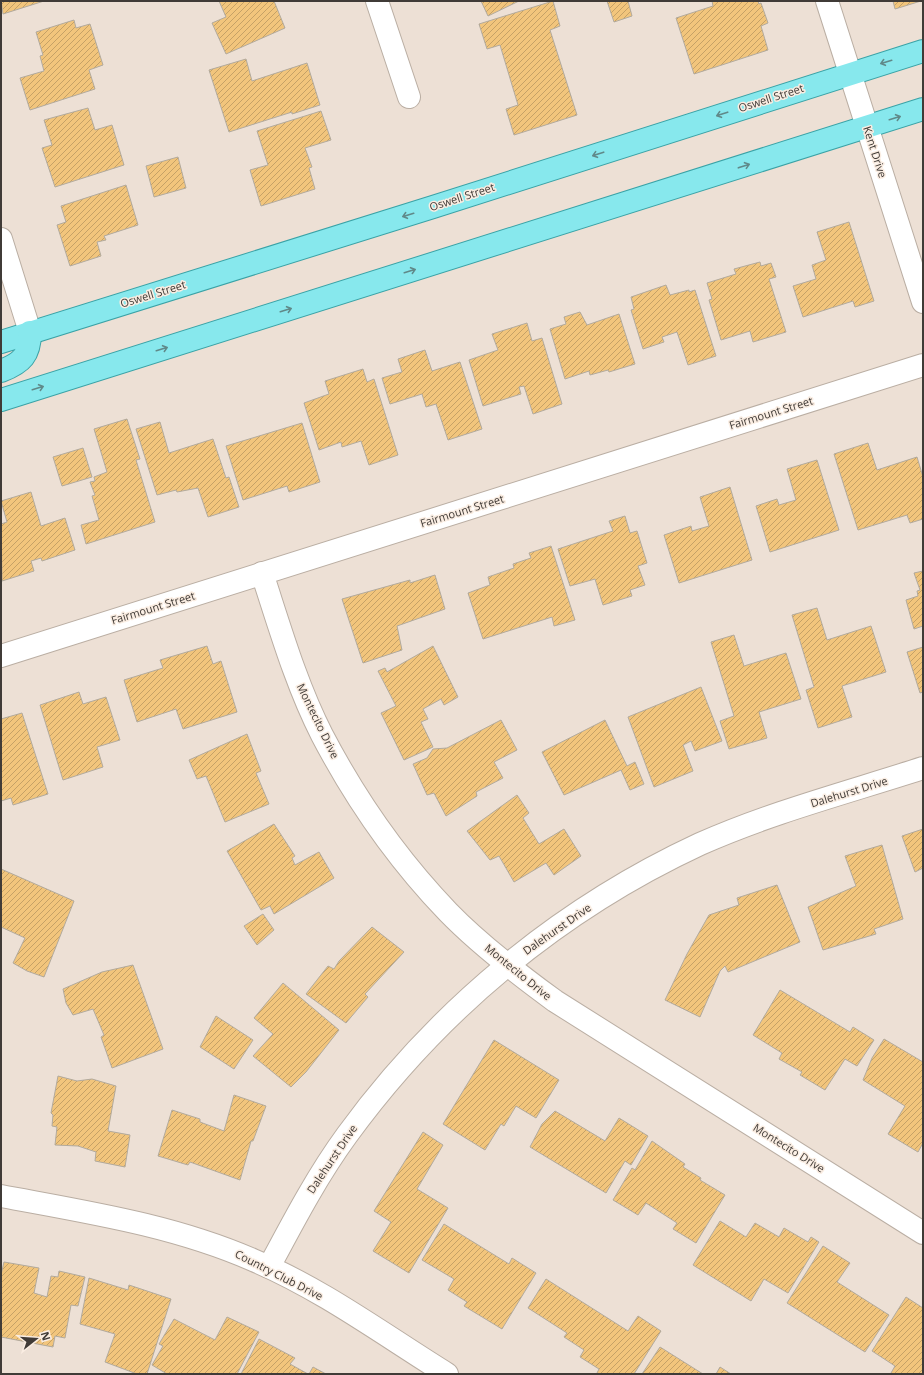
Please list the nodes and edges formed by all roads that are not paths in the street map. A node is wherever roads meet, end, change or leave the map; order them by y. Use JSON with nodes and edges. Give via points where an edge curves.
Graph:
{"nodes":[{"id":1,"x":377,"y":1,"type":"edge"},
{"id":2,"x":827,"y":1,"type":"edge"},
{"id":3,"x":923,"y":51,"type":"edge"},
{"id":4,"x":849,"y":73,"type":"junction"},
{"id":5,"x":409,"y":97,"type":"dead end"},
{"id":6,"x":923,"y":109,"type":"edge"},
{"id":7,"x":867,"y":127,"type":"junction"},
{"id":8,"x":1,"y":239,"type":"edge"},
{"id":9,"x":923,"y":302,"type":"edge"},
{"id":10,"x":30,"y":332,"type":"junction"},
{"id":11,"x":1,"y":342,"type":"edge"},
{"id":12,"x":923,"y":365,"type":"edge"},
{"id":13,"x":1,"y":371,"type":"edge"},
{"id":14,"x":1,"y":400,"type":"edge"},
{"id":15,"x":262,"y":574,"type":"junction"},
{"id":16,"x":1,"y":656,"type":"edge"},
{"id":17,"x":923,"y":768,"type":"edge"},
{"id":18,"x":506,"y":965,"type":"junction"},
{"id":19,"x":1,"y":1196,"type":"edge"},
{"id":20,"x":923,"y":1233,"type":"edge"},
{"id":21,"x":269,"y":1267,"type":"junction"},
{"id":22,"x":446,"y":1374,"type":"edge"}],
"edges":[{"from":1,"to":5,"type":"street"},
{"from":2,"to":4,"type":"street","name":"Kent Drive"},
{"from":3,"to":4,"type":"main road","name":"Oswell Street","one_way":true},
{"from":4,"to":7,"type":"street","name":"Kent Drive"},
{"from":4,"to":10,"type":"main road","name":"Oswell Street","one_way":true,"via":[[448,202]]},
{"from":7,"to":6,"type":"main road","one_way":true},
{"from":7,"to":9,"type":"street","name":"Kent Drive"},
{"from":14,"to":7,"type":"main road","one_way":true},
{"from":8,"to":10,"type":"street"},
{"from":10,"to":11,"type":"main road","name":"Oswell Street"},
{"from":10,"to":13,"type":"main road","via":[[30,347],[14,366]]},
{"from":12,"to":15,"type":"street","name":"Fairmount Street"},
{"from":15,"to":16,"type":"street","name":"Fairmount Street"},
{"from":15,"to":18,"type":"street","name":"Montecito Drive","via":[[293,667],[322,734],[358,798],[400,858],[444,907]]},
{"from":17,"to":18,"type":"street","name":"Dalehurst Drive","via":[[772,816],[701,844],[633,879],[567,919]]},
{"from":18,"to":20,"type":"street","name":"Montecito Drive","via":[[555,1001]]},
{"from":18,"to":21,"type":"street","name":"Dalehurst Drive","via":[[446,1019],[384,1087],[346,1135],[305,1200]]},
{"from":19,"to":21,"type":"street","name":"Country Club Drive","via":[[152,1225],[204,1240]]},
{"from":21,"to":22,"type":"street","name":"Country Club Drive","via":[[316,1292]]}]}
